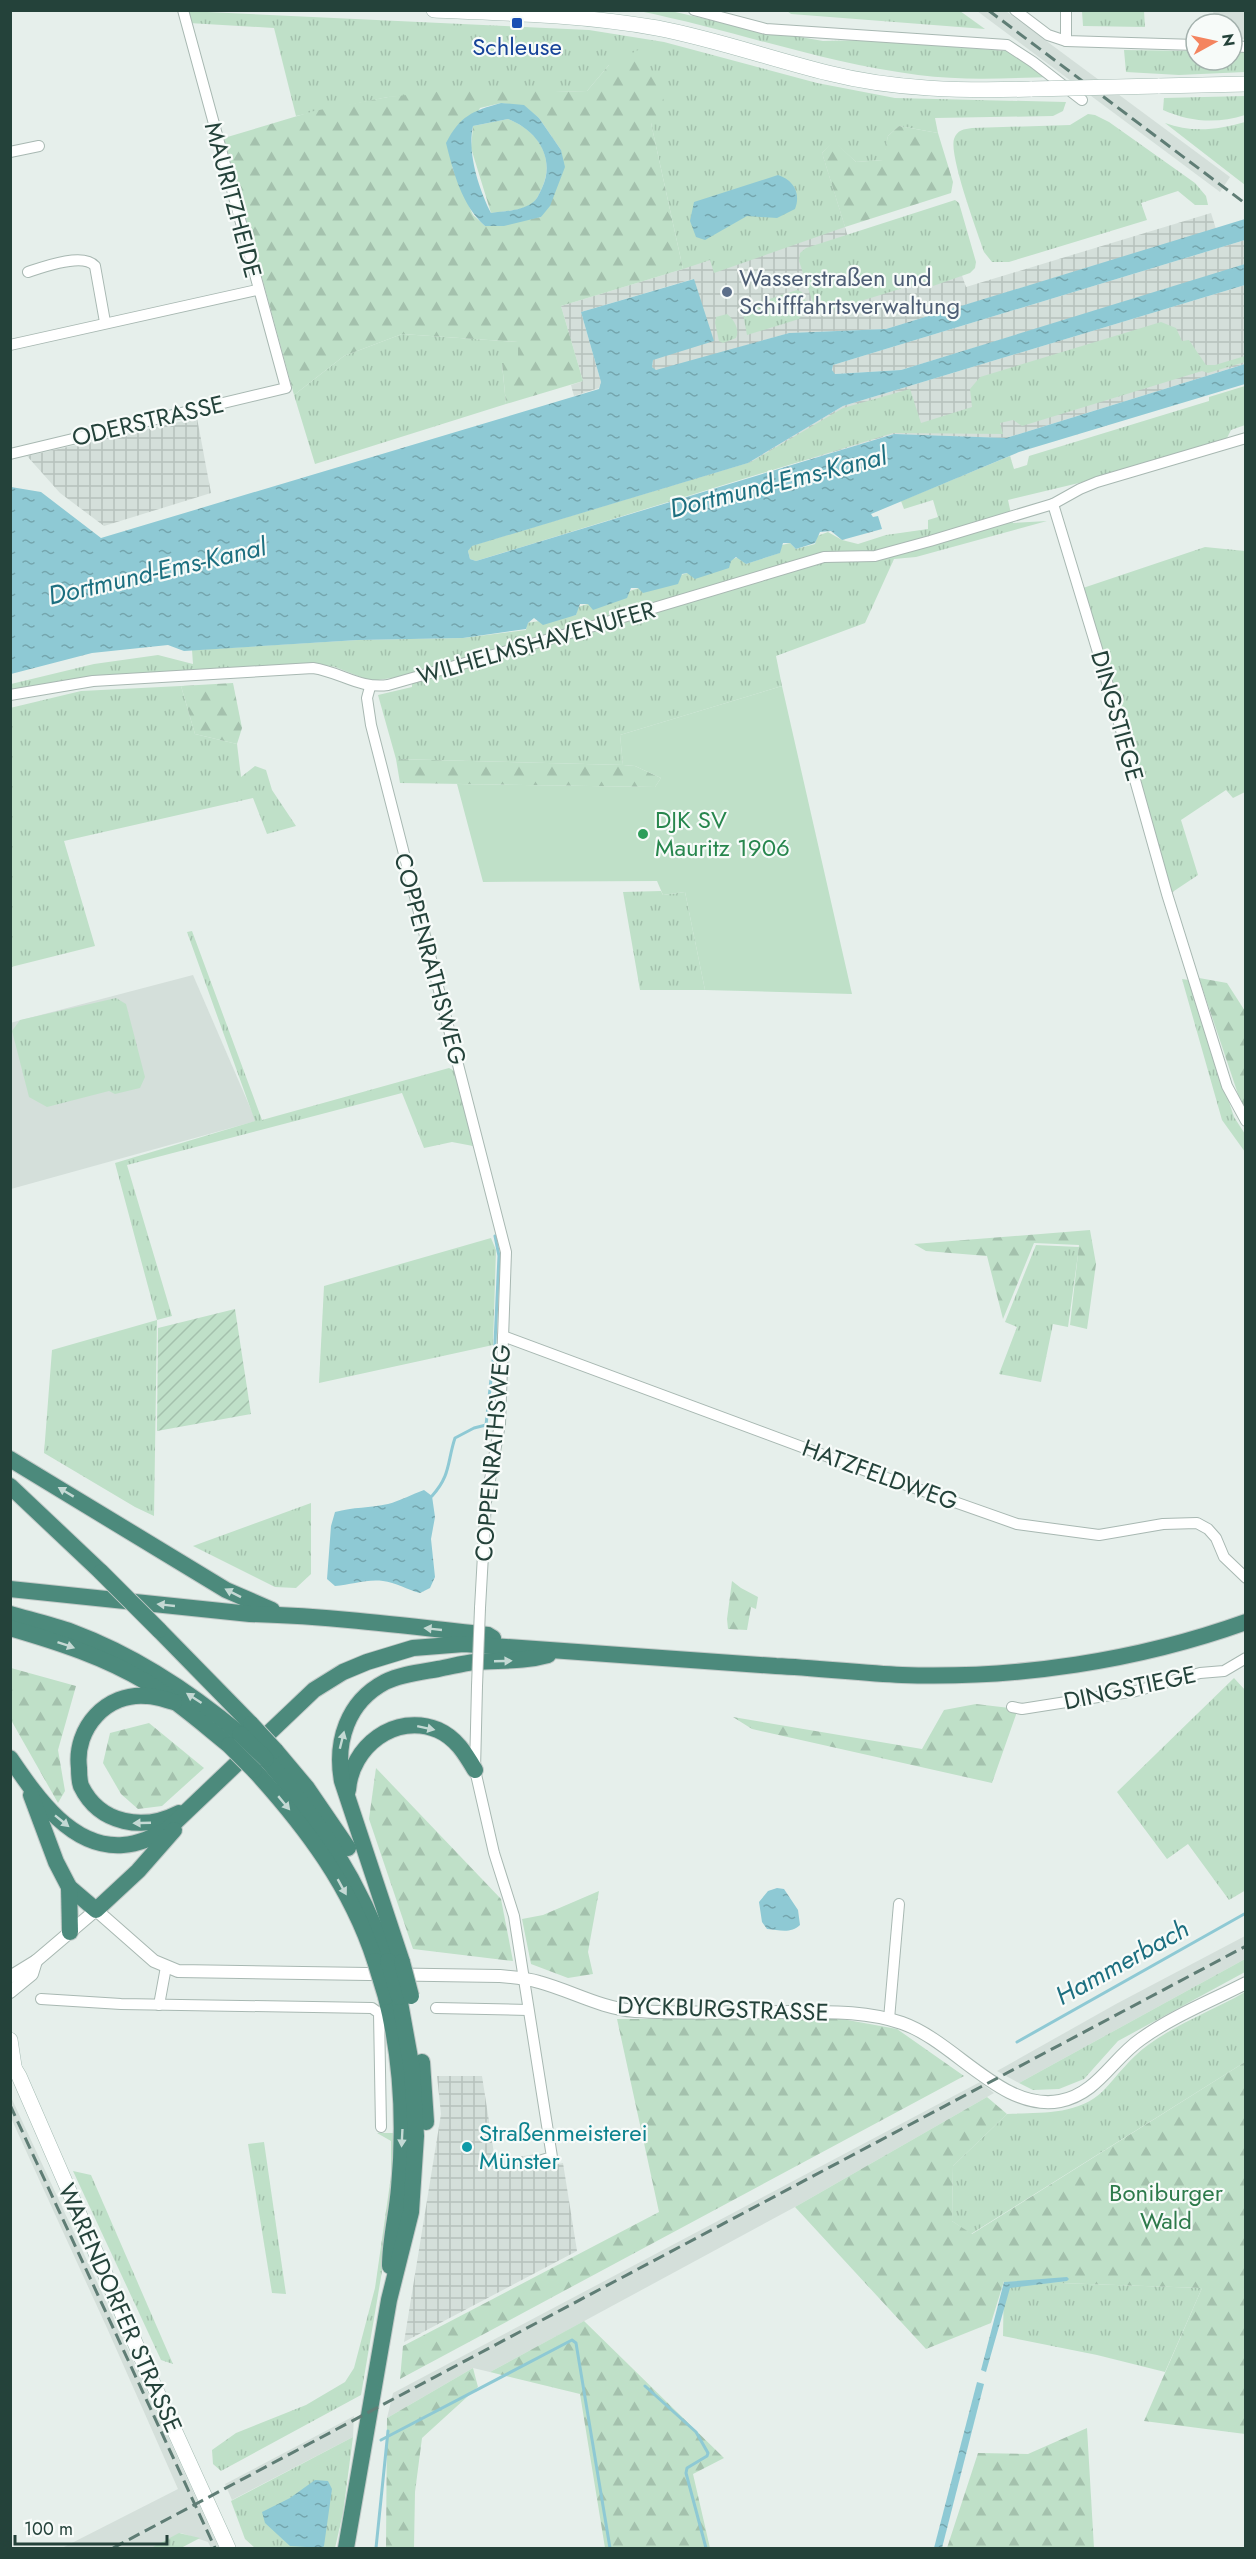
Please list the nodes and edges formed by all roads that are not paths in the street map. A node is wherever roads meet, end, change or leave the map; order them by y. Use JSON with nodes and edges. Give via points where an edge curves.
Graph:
{"nodes":[{"id":1,"x":183,"y":10,"type":"edge"},
{"id":2,"x":434,"y":10,"type":"edge"},
{"id":3,"x":694,"y":10,"type":"edge"},
{"id":4,"x":1016,"y":10,"type":"edge"},
{"id":5,"x":1066,"y":10,"type":"edge"},
{"id":6,"x":514,"y":12,"type":"edge"},
{"id":7,"x":1066,"y":41,"type":"junction"},
{"id":8,"x":1184,"y":45,"type":"edge"},
{"id":9,"x":1245,"y":84,"type":"edge"},
{"id":10,"x":1082,"y":100,"type":"dead end"},
{"id":11,"x":39,"y":146,"type":"dead end"},
{"id":12,"x":10,"y":152,"type":"edge"},
{"id":13,"x":28,"y":272,"type":"dead end"},
{"id":14,"x":257,"y":290,"type":"junction"},
{"id":15,"x":105,"y":322,"type":"junction"},
{"id":16,"x":10,"y":345,"type":"edge"},
{"id":17,"x":286,"y":388,"type":"joint"},
{"id":18,"x":1245,"y":438,"type":"edge"},
{"id":19,"x":10,"y":454,"type":"edge"},
{"id":20,"x":1053,"y":504,"type":"junction"},
{"id":21,"x":370,"y":687,"type":"junction"},
{"id":22,"x":10,"y":695,"type":"edge"},
{"id":23,"x":1245,"y":1121,"type":"edge"},
{"id":24,"x":503,"y":1336,"type":"junction"},
{"id":25,"x":10,"y":1459,"type":"edge"},
{"id":26,"x":10,"y":1486,"type":"edge"},
{"id":27,"x":1245,"y":1578,"type":"edge"},
{"id":28,"x":10,"y":1589,"type":"edge"},
{"id":29,"x":10,"y":1614,"type":"edge"},
{"id":30,"x":287,"y":1615,"type":"junction"},
{"id":31,"x":1245,"y":1622,"type":"edge"},
{"id":32,"x":10,"y":1628,"type":"edge"},
{"id":33,"x":509,"y":1647,"type":"junction"},
{"id":34,"x":560,"y":1651,"type":"junction"},
{"id":35,"x":1245,"y":1658,"type":"edge"},
{"id":36,"x":174,"y":1702,"type":"junction"},
{"id":37,"x":1012,"y":1707,"type":"dead end"},
{"id":38,"x":240,"y":1735,"type":"junction"},
{"id":39,"x":10,"y":1758,"type":"edge"},
{"id":40,"x":265,"y":1759,"type":"junction"},
{"id":41,"x":476,"y":1770,"type":"junction"},
{"id":42,"x":24,"y":1778,"type":"junction"},
{"id":43,"x":347,"y":1797,"type":"junction"},
{"id":44,"x":197,"y":1804,"type":"junction"},
{"id":45,"x":69,"y":1887,"type":"junction"},
{"id":46,"x":899,"y":1904,"type":"dead end"},
{"id":47,"x":96,"y":1910,"type":"junction"},
{"id":48,"x":386,"y":1917,"type":"junction"},
{"id":49,"x":70,"y":1932,"type":"junction"},
{"id":50,"x":388,"y":1961,"type":"junction"},
{"id":51,"x":10,"y":1964,"type":"edge"},
{"id":52,"x":31,"y":1964,"type":"junction"},
{"id":53,"x":166,"y":1967,"type":"junction"},
{"id":54,"x":10,"y":1977,"type":"edge"},
{"id":55,"x":525,"y":1978,"type":"junction"},
{"id":56,"x":1245,"y":1983,"type":"edge"},
{"id":57,"x":10,"y":1992,"type":"edge"},
{"id":58,"x":399,"y":1996,"type":"junction"},
{"id":59,"x":41,"y":1999,"type":"dead end"},
{"id":60,"x":159,"y":2005,"type":"junction"},
{"id":61,"x":436,"y":2008,"type":"dead end"},
{"id":62,"x":528,"y":2010,"type":"junction"},
{"id":63,"x":889,"y":2019,"type":"junction"},
{"id":64,"x":10,"y":2040,"type":"edge"},
{"id":65,"x":12,"y":2063,"type":"edge"},
{"id":66,"x":381,"y":2127,"type":"dead end"},
{"id":67,"x":539,"y":2161,"type":"dead end"},
{"id":68,"x":389,"y":2300,"type":"junction"},
{"id":69,"x":228,"y":2548,"type":"edge"},
{"id":70,"x":346,"y":2548,"type":"edge"}],
"edges":[{"from":1,"to":14,"type":"street","name":"MAURITZHEIDE"},
{"from":2,"to":6,"type":"main road"},
{"from":3,"to":10,"type":"street","via":[[766,29],[1007,45]]},
{"from":4,"to":7,"type":"street","via":[[1048,34]]},
{"from":5,"to":7,"type":"street"},
{"from":6,"to":9,"type":"main road","bridge":true,"via":[[656,28],[830,74],[940,89]]},
{"from":7,"to":8,"type":"street"},
{"from":11,"to":12,"type":"street"},
{"from":13,"to":15,"type":"street","via":[[79,259],[91,262]]},
{"from":14,"to":15,"type":"street"},
{"from":14,"to":17,"type":"street","name":"MAURITZHEIDE"},
{"from":15,"to":16,"type":"street"},
{"from":17,"to":19,"type":"street","name":"ODERSTRASSE"},
{"from":18,"to":20,"type":"street","via":[[1097,482]]},
{"from":20,"to":21,"type":"street","name":"WILHELMSHAVENUFER","via":[[875,556],[824,557],[411,680]]},
{"from":20,"to":23,"type":"street","name":"DINGSTIEGE","via":[[1170,905],[1227,1086]]},
{"from":21,"to":22,"type":"street","via":[[313,668],[93,681]]},
{"from":21,"to":24,"type":"street","name":"COPPENRATHSWEG","via":[[367,698],[371,725],[506,1252]]},
{"from":24,"to":27,"type":"street","name":"HATZFELDWEG","via":[[1017,1524],[1100,1535],[1163,1524],[1197,1523],[1216,1538],[1224,1557]]},
{"from":24,"to":41,"type":"street","name":"COPPENRATHSWEG","bridge":true,"via":[[500,1424],[486,1502]]},
{"from":30,"to":25,"type":"highway","one_way":true,"via":[[226,1590]]},
{"from":26,"to":38,"type":"highway","bridge":true,"via":[[159,1630]]},
{"from":30,"to":28,"type":"highway","one_way":true},
{"from":38,"to":29,"type":"highway","one_way":true,"via":[[210,1709],[116,1651],[71,1631]]},
{"from":33,"to":30,"type":"highway","one_way":true,"via":[[488,1635]]},
{"from":31,"to":34,"type":"highway","via":[[1110,1659],[979,1674],[903,1675]]},
{"from":32,"to":36,"type":"highway","one_way":true,"via":[[68,1645],[112,1664]]},
{"from":33,"to":34,"type":"highway"},
{"from":33,"to":44,"type":"highway","via":[[464,1644],[413,1648],[343,1672],[314,1690]]},
{"from":43,"to":34,"type":"highway","one_way":true,"via":[[339,1764],[347,1721],[357,1706],[384,1683],[400,1676],[474,1662],[529,1660]]},
{"from":35,"to":37,"type":"street","name":"DINGSTIEGE","via":[[1224,1671],[1200,1673],[1136,1691],[1022,1709]]},
{"from":36,"to":38,"type":"highway"},
{"from":44,"to":36,"type":"highway","one_way":true,"via":[[164,1820],[124,1822],[106,1815],[81,1785],[80,1739],[90,1720],[107,1705],[128,1697],[148,1696]]},
{"from":38,"to":40,"type":"highway","bridge":true},
{"from":38,"to":40,"type":"highway","bridge":true},
{"from":39,"to":42,"type":"highway"},
{"from":40,"to":48,"type":"highway","via":[[334,1827]]},
{"from":40,"to":50,"type":"highway"},
{"from":43,"to":41,"type":"highway","one_way":true,"via":[[352,1768],[362,1752],[396,1728],[420,1725],[438,1730],[461,1746]]},
{"from":41,"to":55,"type":"street","name":"COPPENRATHSWEG","via":[[494,1853],[514,1916]]},
{"from":42,"to":44,"type":"highway","one_way":true,"via":[[57,1818],[81,1835],[106,1845],[141,1842],[167,1830]]},
{"from":42,"to":45,"type":"highway"},
{"from":43,"to":48,"type":"highway"},
{"from":44,"to":47,"type":"highway"},
{"from":45,"to":47,"type":"highway"},
{"from":45,"to":49,"type":"highway"},
{"from":46,"to":63,"type":"street"},
{"from":47,"to":49,"type":"street"},
{"from":47,"to":53,"type":"street","name":"DYCKBURGSTRASSE"},
{"from":48,"to":50,"type":"highway"},
{"from":49,"to":52,"type":"street"},
{"from":50,"to":58,"type":"highway","bridge":true},
{"from":50,"to":58,"type":"highway","bridge":true},
{"from":51,"to":52,"type":"street"},
{"from":52,"to":54,"type":"street"},
{"from":52,"to":57,"type":"street","via":[[32,1974]]},
{"from":53,"to":55,"type":"street","name":"DYCKBURGSTRASSE","via":[[194,1973]]},
{"from":53,"to":60,"type":"street"},
{"from":55,"to":62,"type":"street"},
{"from":55,"to":63,"type":"street","name":"DYCKBURGSTRASSE","via":[[597,2003],[634,2010],[848,2013]]},
{"from":56,"to":63,"type":"street","name":"DYCKBURGSTRASSE","via":[[1140,2039],[1084,2092],[1052,2103],[1014,2096],[937,2041]]},
{"from":58,"to":68,"type":"highway","one_way":true,"via":[[397,2050],[403,2118]]},
{"from":58,"to":68,"type":"highway","via":[[418,2032],[427,2136]]},
{"from":59,"to":60,"type":"street"},
{"from":60,"to":66,"type":"street","via":[[372,2008],[379,2013]]},
{"from":61,"to":62,"type":"street"},
{"from":62,"to":67,"type":"street","via":[[552,2157]]},
{"from":64,"to":65,"type":"main road","name":"WARENDORFER STRASSE"},
{"from":65,"to":69,"type":"main road","name":"WARENDORFER STRASSE"},
{"from":68,"to":70,"type":"highway"}]}
